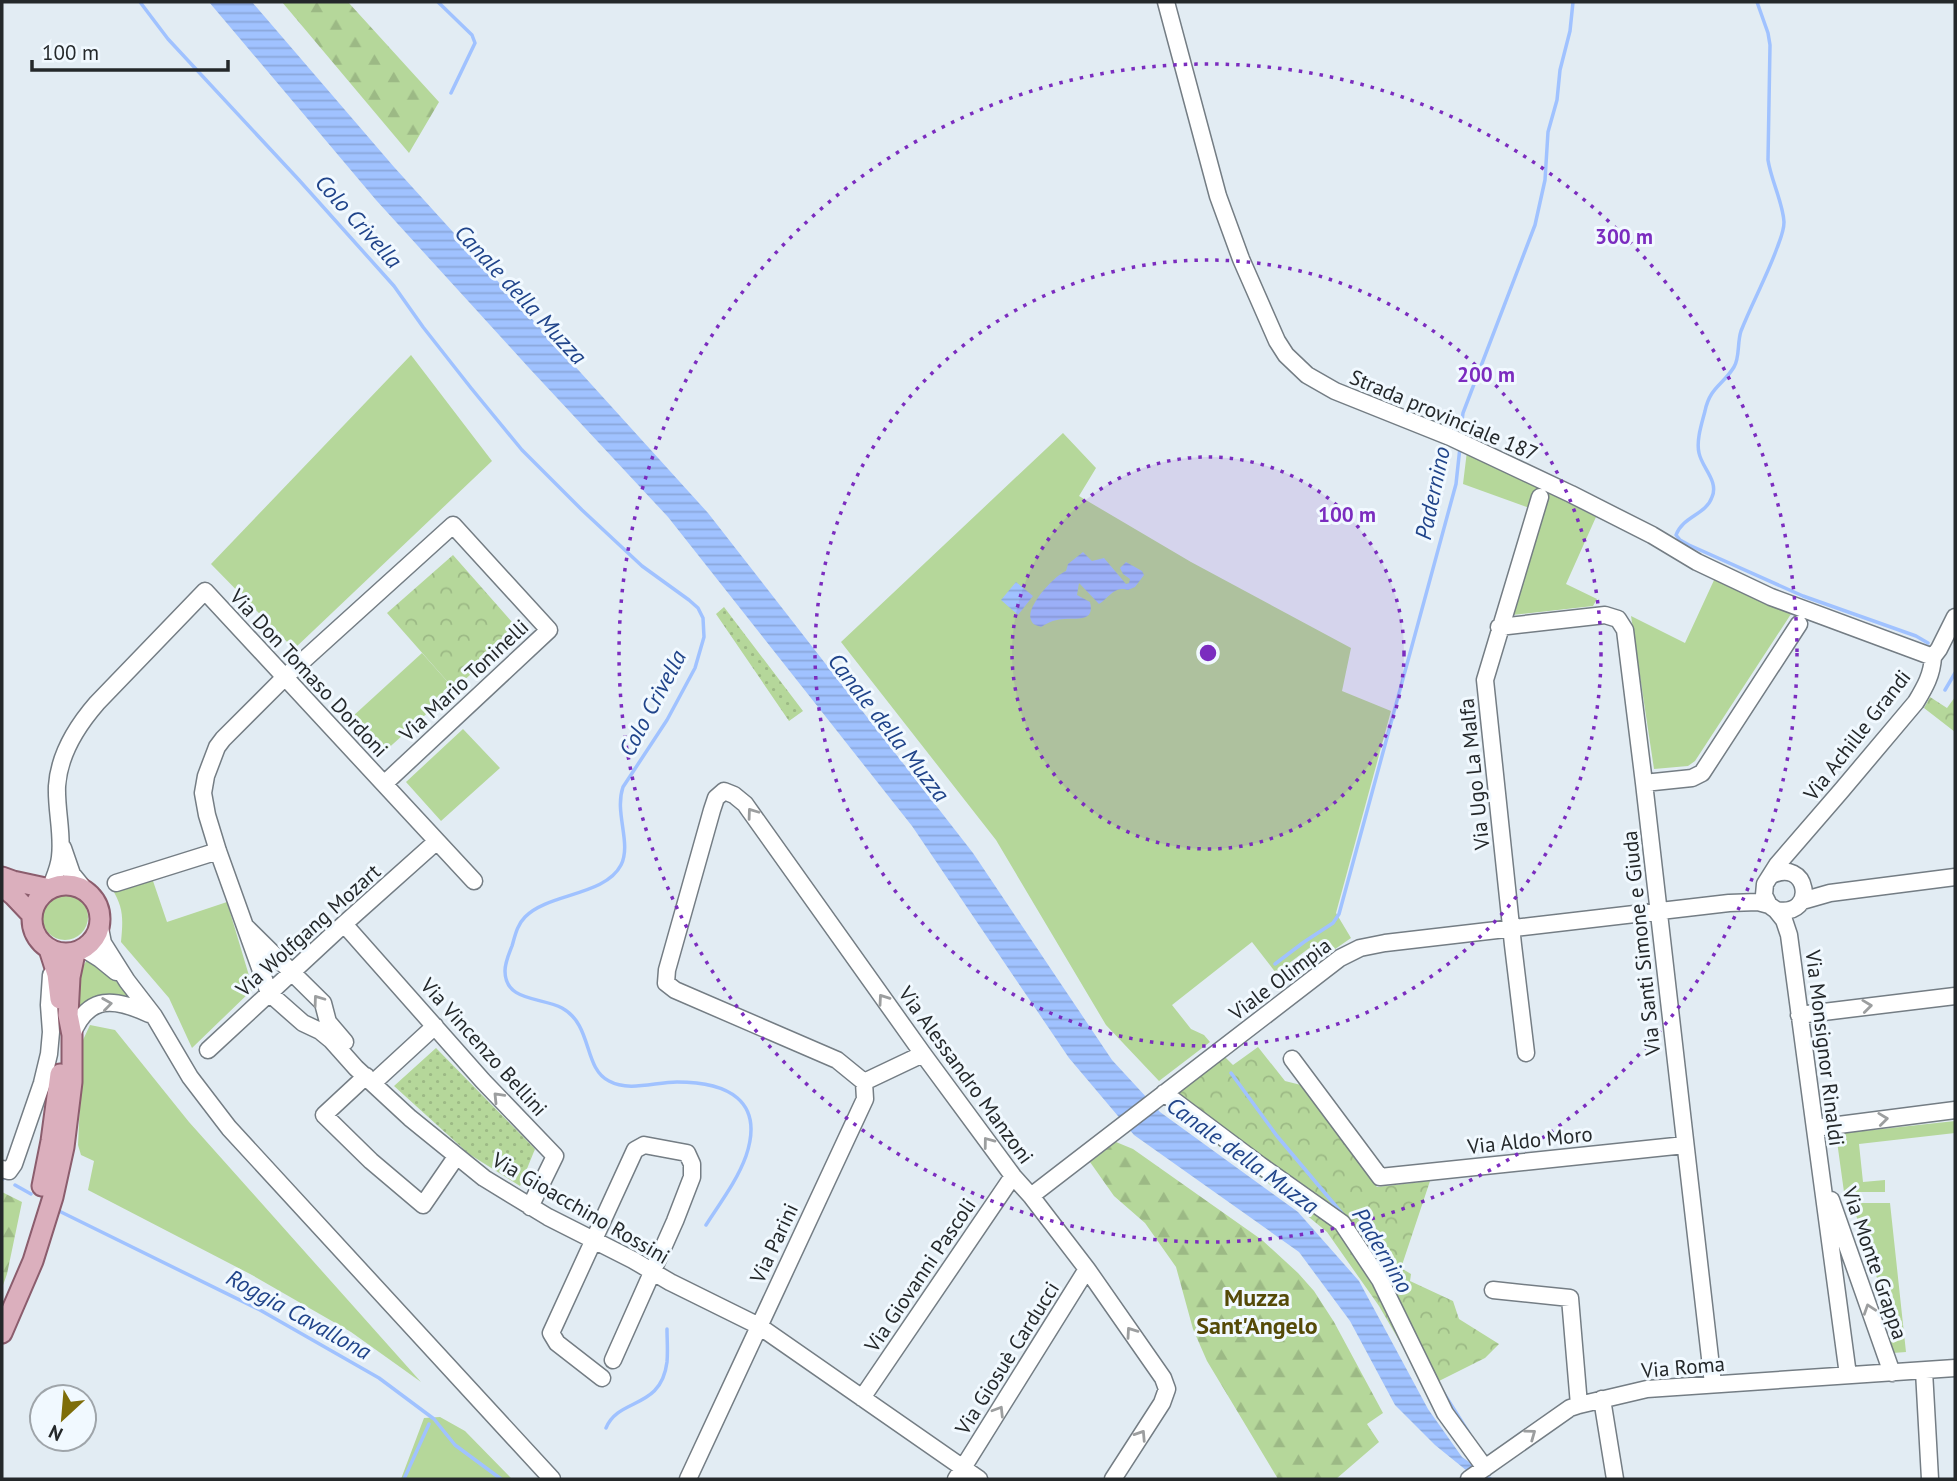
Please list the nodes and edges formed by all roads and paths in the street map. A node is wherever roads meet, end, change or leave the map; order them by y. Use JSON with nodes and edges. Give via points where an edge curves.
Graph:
{"nodes":[{"id":1,"x":1166,"y":2,"type":"edge"},
{"id":2,"x":1540,"y":497,"type":"dead end"},
{"id":3,"x":1955,"y":617,"type":"edge"},
{"id":4,"x":1799,"y":624,"type":"dead end"},
{"id":5,"x":1500,"y":627,"type":"junction"},
{"id":6,"x":1933,"y":657,"type":"junction"},
{"id":7,"x":285,"y":677,"type":"junction"},
{"id":8,"x":1644,"y":783,"type":"junction"},
{"id":9,"x":384,"y":784,"type":"junction"},
{"id":10,"x":1803,"y":834,"type":"junction"},
{"id":11,"x":61,"y":838,"type":"junction"},
{"id":12,"x":437,"y":841,"type":"junction"},
{"id":13,"x":218,"y":851,"type":"junction"},
{"id":14,"x":2,"y":877,"type":"edge"},
{"id":15,"x":1798,"y":877,"type":"junction"},
{"id":16,"x":1955,"y":877,"type":"edge"},
{"id":17,"x":1768,"y":880,"type":"junction"},
{"id":18,"x":474,"y":881,"type":"dead end"},
{"id":19,"x":116,"y":883,"type":"dead end"},
{"id":20,"x":2,"y":886,"type":"edge"},
{"id":21,"x":50,"y":888,"type":"junction"},
{"id":22,"x":85,"y":890,"type":"junction"},
{"id":23,"x":1830,"y":893,"type":"junction"},
{"id":24,"x":1729,"y":902,"type":"junction"},
{"id":25,"x":1799,"y":905,"type":"junction"},
{"id":26,"x":1773,"y":907,"type":"junction"},
{"id":27,"x":1659,"y":911,"type":"junction"},
{"id":28,"x":32,"y":915,"type":"junction"},
{"id":29,"x":344,"y":924,"type":"junction"},
{"id":30,"x":244,"y":925,"type":"junction"},
{"id":31,"x":100,"y":928,"type":"junction"},
{"id":32,"x":1512,"y":928,"type":"junction"},
{"id":33,"x":1789,"y":935,"type":"junction"},
{"id":34,"x":79,"y":951,"type":"junction"},
{"id":35,"x":50,"y":955,"type":"junction"},
{"id":36,"x":293,"y":971,"type":"junction"},
{"id":37,"x":127,"y":981,"type":"junction"},
{"id":38,"x":269,"y":993,"type":"junction"},
{"id":39,"x":1955,"y":996,"type":"edge"},
{"id":40,"x":1799,"y":1015,"type":"junction"},
{"id":41,"x":154,"y":1016,"type":"junction"},
{"id":42,"x":435,"y":1026,"type":"junction"},
{"id":43,"x":72,"y":1035,"type":"junction"},
{"id":44,"x":208,"y":1050,"type":"dead end"},
{"id":45,"x":1526,"y":1053,"type":"dead end"},
{"id":46,"x":923,"y":1054,"type":"junction"},
{"id":47,"x":1292,"y":1059,"type":"dead end"},
{"id":48,"x":370,"y":1079,"type":"junction"},
{"id":49,"x":864,"y":1082,"type":"junction"},
{"id":50,"x":1161,"y":1095,"type":"junction"},
{"id":51,"x":1955,"y":1110,"type":"edge"},
{"id":52,"x":1815,"y":1128,"type":"junction"},
{"id":53,"x":1685,"y":1144,"type":"junction"},
{"id":54,"x":456,"y":1157,"type":"junction"},
{"id":55,"x":1820,"y":1166,"type":"junction"},
{"id":56,"x":2,"y":1169,"type":"edge"},
{"id":57,"x":1013,"y":1176,"type":"junction"},
{"id":58,"x":1031,"y":1196,"type":"junction"},
{"id":59,"x":530,"y":1207,"type":"junction"},
{"id":60,"x":594,"y":1241,"type":"junction"},
{"id":61,"x":1087,"y":1269,"type":"junction"},
{"id":62,"x":653,"y":1271,"type":"junction"},
{"id":63,"x":1493,"y":1290,"type":"dead end"},
{"id":64,"x":5,"y":1324,"type":"edge"},
{"id":65,"x":759,"y":1326,"type":"junction"},
{"id":66,"x":613,"y":1360,"type":"dead end"},
{"id":67,"x":1955,"y":1368,"type":"edge"},
{"id":68,"x":1924,"y":1371,"type":"junction"},
{"id":69,"x":1892,"y":1373,"type":"junction"},
{"id":70,"x":1848,"y":1375,"type":"junction"},
{"id":71,"x":602,"y":1378,"type":"dead end"},
{"id":72,"x":1713,"y":1384,"type":"junction"},
{"id":73,"x":862,"y":1398,"type":"junction"},
{"id":74,"x":1602,"y":1399,"type":"junction"},
{"id":75,"x":1579,"y":1405,"type":"junction"},
{"id":76,"x":1485,"y":1468,"type":"junction"},
{"id":77,"x":960,"y":1474,"type":"edge"},
{"id":78,"x":694,"y":1477,"type":"edge"},
{"id":79,"x":552,"y":1479,"type":"edge"},
{"id":80,"x":979,"y":1479,"type":"edge"},
{"id":81,"x":1113,"y":1479,"type":"edge"},
{"id":82,"x":1469,"y":1479,"type":"edge"},
{"id":83,"x":1615,"y":1479,"type":"edge"},
{"id":84,"x":1930,"y":1479,"type":"edge"}],
"edges":[{"from":1,"to":6,"type":"street","name":"Strada provinciale 187","via":[[1218,196],[1277,341],[1307,375],[1571,494],[1771,597]]},
{"from":2,"to":5,"type":"street","name":"Via Ugo La Malfa"},
{"from":3,"to":6,"type":"street","name":"Via Achille Grandi"},
{"from":4,"to":8,"type":"street","via":[[1702,773]]},
{"from":5,"to":8,"type":"street","name":"Via Santi Simone e Giuda","via":[[1605,615],[1622,624]]},
{"from":5,"to":32,"type":"street","name":"Via Ugo La Malfa","via":[[1485,680]]},
{"from":6,"to":10,"type":"street","name":"Via Achille Grandi","via":[[1932,670],[1916,702]]},
{"from":7,"to":9,"type":"street","name":"Via Don Tomaso Dordoni"},
{"from":7,"to":9,"type":"street","name":"Via Mario Toninelli","via":[[453,525],[549,630]]},
{"from":7,"to":11,"type":"street","name":"Via Don Tomaso Dordoni","via":[[205,591],[97,703],[74,736],[57,785]]},
{"from":7,"to":13,"type":"street","via":[[222,739],[212,759],[203,793]]},
{"from":8,"to":27,"type":"street","name":"Via Santi Simone e Giuda"},
{"from":9,"to":12,"type":"street","name":"Via Don Tomaso Dordoni"},
{"from":10,"to":15,"type":"street","via":[[1794,860]]},
{"from":10,"to":17,"type":"street","name":"Via Achille Grandi"},
{"from":11,"to":21,"type":"street","name":"Via Don Tomaso Dordoni","via":[[60,860]]},
{"from":11,"to":22,"type":"street","name":"Via Don Tomaso Dordoni","via":[[72,874]]},
{"from":12,"to":18,"type":"street","name":"Via Don Tomaso Dordoni"},
{"from":12,"to":29,"type":"street","name":"Via Wolfgang Mozart"},
{"from":13,"to":19,"type":"street"},
{"from":13,"to":30,"type":"street"},
{"from":14,"to":21,"type":"main road"},
{"from":15,"to":17,"type":"street","via":[[1786,871]]},
{"from":15,"to":23,"type":"street"},
{"from":15,"to":25,"type":"street","via":[[1804,894]]},
{"from":16,"to":23,"type":"street"},
{"from":17,"to":24,"type":"street","name":"Viale Olimpia"},
{"from":17,"to":26,"type":"street","via":[[1765,895]]},
{"from":20,"to":28,"type":"main road"},
{"from":21,"to":22,"type":"main road","via":[[67,884]]},
{"from":21,"to":28,"type":"main road","via":[[37,900]]},
{"from":22,"to":31,"type":"main road","via":[[99,906]]},
{"from":23,"to":25,"type":"street"},
{"from":24,"to":26,"type":"street","name":"Viale Olimpia"},
{"from":24,"to":27,"type":"street","name":"Viale Olimpia"},
{"from":25,"to":26,"type":"street","via":[[1786,911]]},
{"from":25,"to":33,"type":"street","name":"Via Monsignor Rinaldi"},
{"from":26,"to":33,"type":"street","name":"Via Monsignor Rinaldi"},
{"from":27,"to":32,"type":"street","name":"Viale Olimpia"},
{"from":27,"to":53,"type":"street","name":"Via Santi Simone e Giuda"},
{"from":28,"to":35,"type":"main road","via":[[33,928]]},
{"from":29,"to":36,"type":"street","name":"Via Wolfgang Mozart"},
{"from":29,"to":42,"type":"street","name":"Via Vincenzo Bellini"},
{"from":30,"to":36,"type":"street","name":"Via Gioacchino Rossini"},
{"from":30,"to":38,"type":"street"},
{"from":31,"to":34,"type":"main road","via":[[94,940]]},
{"from":31,"to":37,"type":"street","via":[[103,943]]},
{"from":32,"to":45,"type":"street","name":"Via Ugo La Malfa"},
{"from":32,"to":50,"type":"street","name":"Viale Olimpia","via":[[1385,943],[1350,952]]},
{"from":33,"to":40,"type":"street","name":"Via Monsignor Rinaldi"},
{"from":34,"to":35,"type":"main road"},
{"from":34,"to":37,"type":"street","via":[[100,959]]},
{"from":34,"to":43,"type":"main road","via":[[70,977]]},
{"from":35,"to":56,"type":"street","via":[[49,1054],[14,1164],[9,1171]]},
{"from":35,"to":64,"type":"main road","via":[[62,1015],[59,1078],[41,1190]]},
{"from":36,"to":38,"type":"street","name":"Via Wolfgang Mozart"},
{"from":48,"to":36,"type":"street","name":"Via Gioacchino Rossini","one_way":true,"via":[[328,1022],[323,1003]]},
{"from":37,"to":41,"type":"street"},
{"from":38,"to":44,"type":"street","name":"Via Wolfgang Mozart"},
{"from":38,"to":48,"type":"street","name":"Via Gioacchino Rossini","via":[[331,1040]]},
{"from":40,"to":39,"type":"street","one_way":true},
{"from":40,"to":52,"type":"street","name":"Via Monsignor Rinaldi"},
{"from":43,"to":41,"type":"street","one_way":true,"via":[[85,1011],[109,1002],[126,1003]]},
{"from":41,"to":79,"type":"street","via":[[190,1077],[229,1128]]},
{"from":42,"to":48,"type":"street"},
{"from":59,"to":42,"type":"street","name":"Via Vincenzo Bellini","one_way":true,"via":[[555,1156]]},
{"from":43,"to":64,"type":"main road","via":[[72,1082],[53,1197],[33,1261]]},
{"from":46,"to":49,"type":"street"},
{"from":46,"to":49,"type":"street","name":"Via Alessandro Manzoni","one_way":true,"via":[[745,804],[724,791],[712,810],[666,983],[837,1060]]},
{"from":57,"to":46,"type":"street","name":"Via Alessandro Manzoni","one_way":true},
{"from":47,"to":53,"type":"street","name":"Via Aldo Moro","via":[[1380,1177]]},
{"from":48,"to":54,"type":"street","name":"Via Gioacchino Rossini"},
{"from":48,"to":54,"type":"street","via":[[324,1115],[371,1161],[423,1205]]},
{"from":49,"to":65,"type":"street","name":"Via Parini","via":[[864,1100]]},
{"from":50,"to":58,"type":"street","name":"Viale Olimpia"},
{"from":50,"to":76,"type":"street","via":[[1342,1223],[1380,1280],[1445,1413]]},
{"from":52,"to":51,"type":"street","one_way":true},
{"from":52,"to":55,"type":"street","name":"Via Monsignor Rinaldi"},
{"from":53,"to":72,"type":"street","name":"Via Santi Simone e Giuda"},
{"from":54,"to":59,"type":"street","name":"Via Gioacchino Rossini"},
{"from":69,"to":55,"type":"street","name":"Via Monte Grappa","one_way":true},
{"from":55,"to":70,"type":"street"},
{"from":57,"to":58,"type":"street","name":"Via Alessandro Manzoni"},
{"from":57,"to":73,"type":"street","name":"Via Giovanni Pascoli"},
{"from":58,"to":61,"type":"street","name":"Via Alessandro Manzoni"},
{"from":59,"to":60,"type":"street","name":"Via Gioacchino Rossini"},
{"from":60,"to":62,"type":"street","name":"Via Gioacchino Rossini"},
{"from":60,"to":62,"type":"street","via":[[635,1150],[644,1145],[687,1153],[692,1177]]},
{"from":60,"to":71,"type":"street","via":[[551,1333],[557,1343]]},
{"from":77,"to":61,"type":"street","name":"Via Giosuè Carducci","one_way":true},
{"from":81,"to":61,"type":"street","name":"Via Alessandro Manzoni","one_way":true,"via":[[1167,1390],[1164,1378]]},
{"from":62,"to":65,"type":"street","name":"Via Gioacchino Rossini"},
{"from":62,"to":66,"type":"street"},
{"from":63,"to":75,"type":"street","via":[[1570,1298]]},
{"from":65,"to":73,"type":"street","name":"Via Gioacchino Rossini"},
{"from":65,"to":78,"type":"street","name":"Via Parini"},
{"from":67,"to":68,"type":"street","name":"Via Roma"},
{"from":68,"to":69,"type":"street","name":"Via Roma"},
{"from":68,"to":84,"type":"street"},
{"from":69,"to":70,"type":"street","name":"Via Roma"},
{"from":70,"to":72,"type":"street","name":"Via Roma"},
{"from":72,"to":74,"type":"street","name":"Via Roma"},
{"from":73,"to":77,"type":"street","name":"Via Gioacchino Rossini"},
{"from":74,"to":75,"type":"street","name":"Via Roma"},
{"from":74,"to":83,"type":"street"},
{"from":76,"to":75,"type":"street","name":"Via Roma","one_way":true},
{"from":76,"to":82,"type":"street","name":"Via Roma"},
{"from":77,"to":80,"type":"street","name":"Via Gioacchino Rossini"}]}
